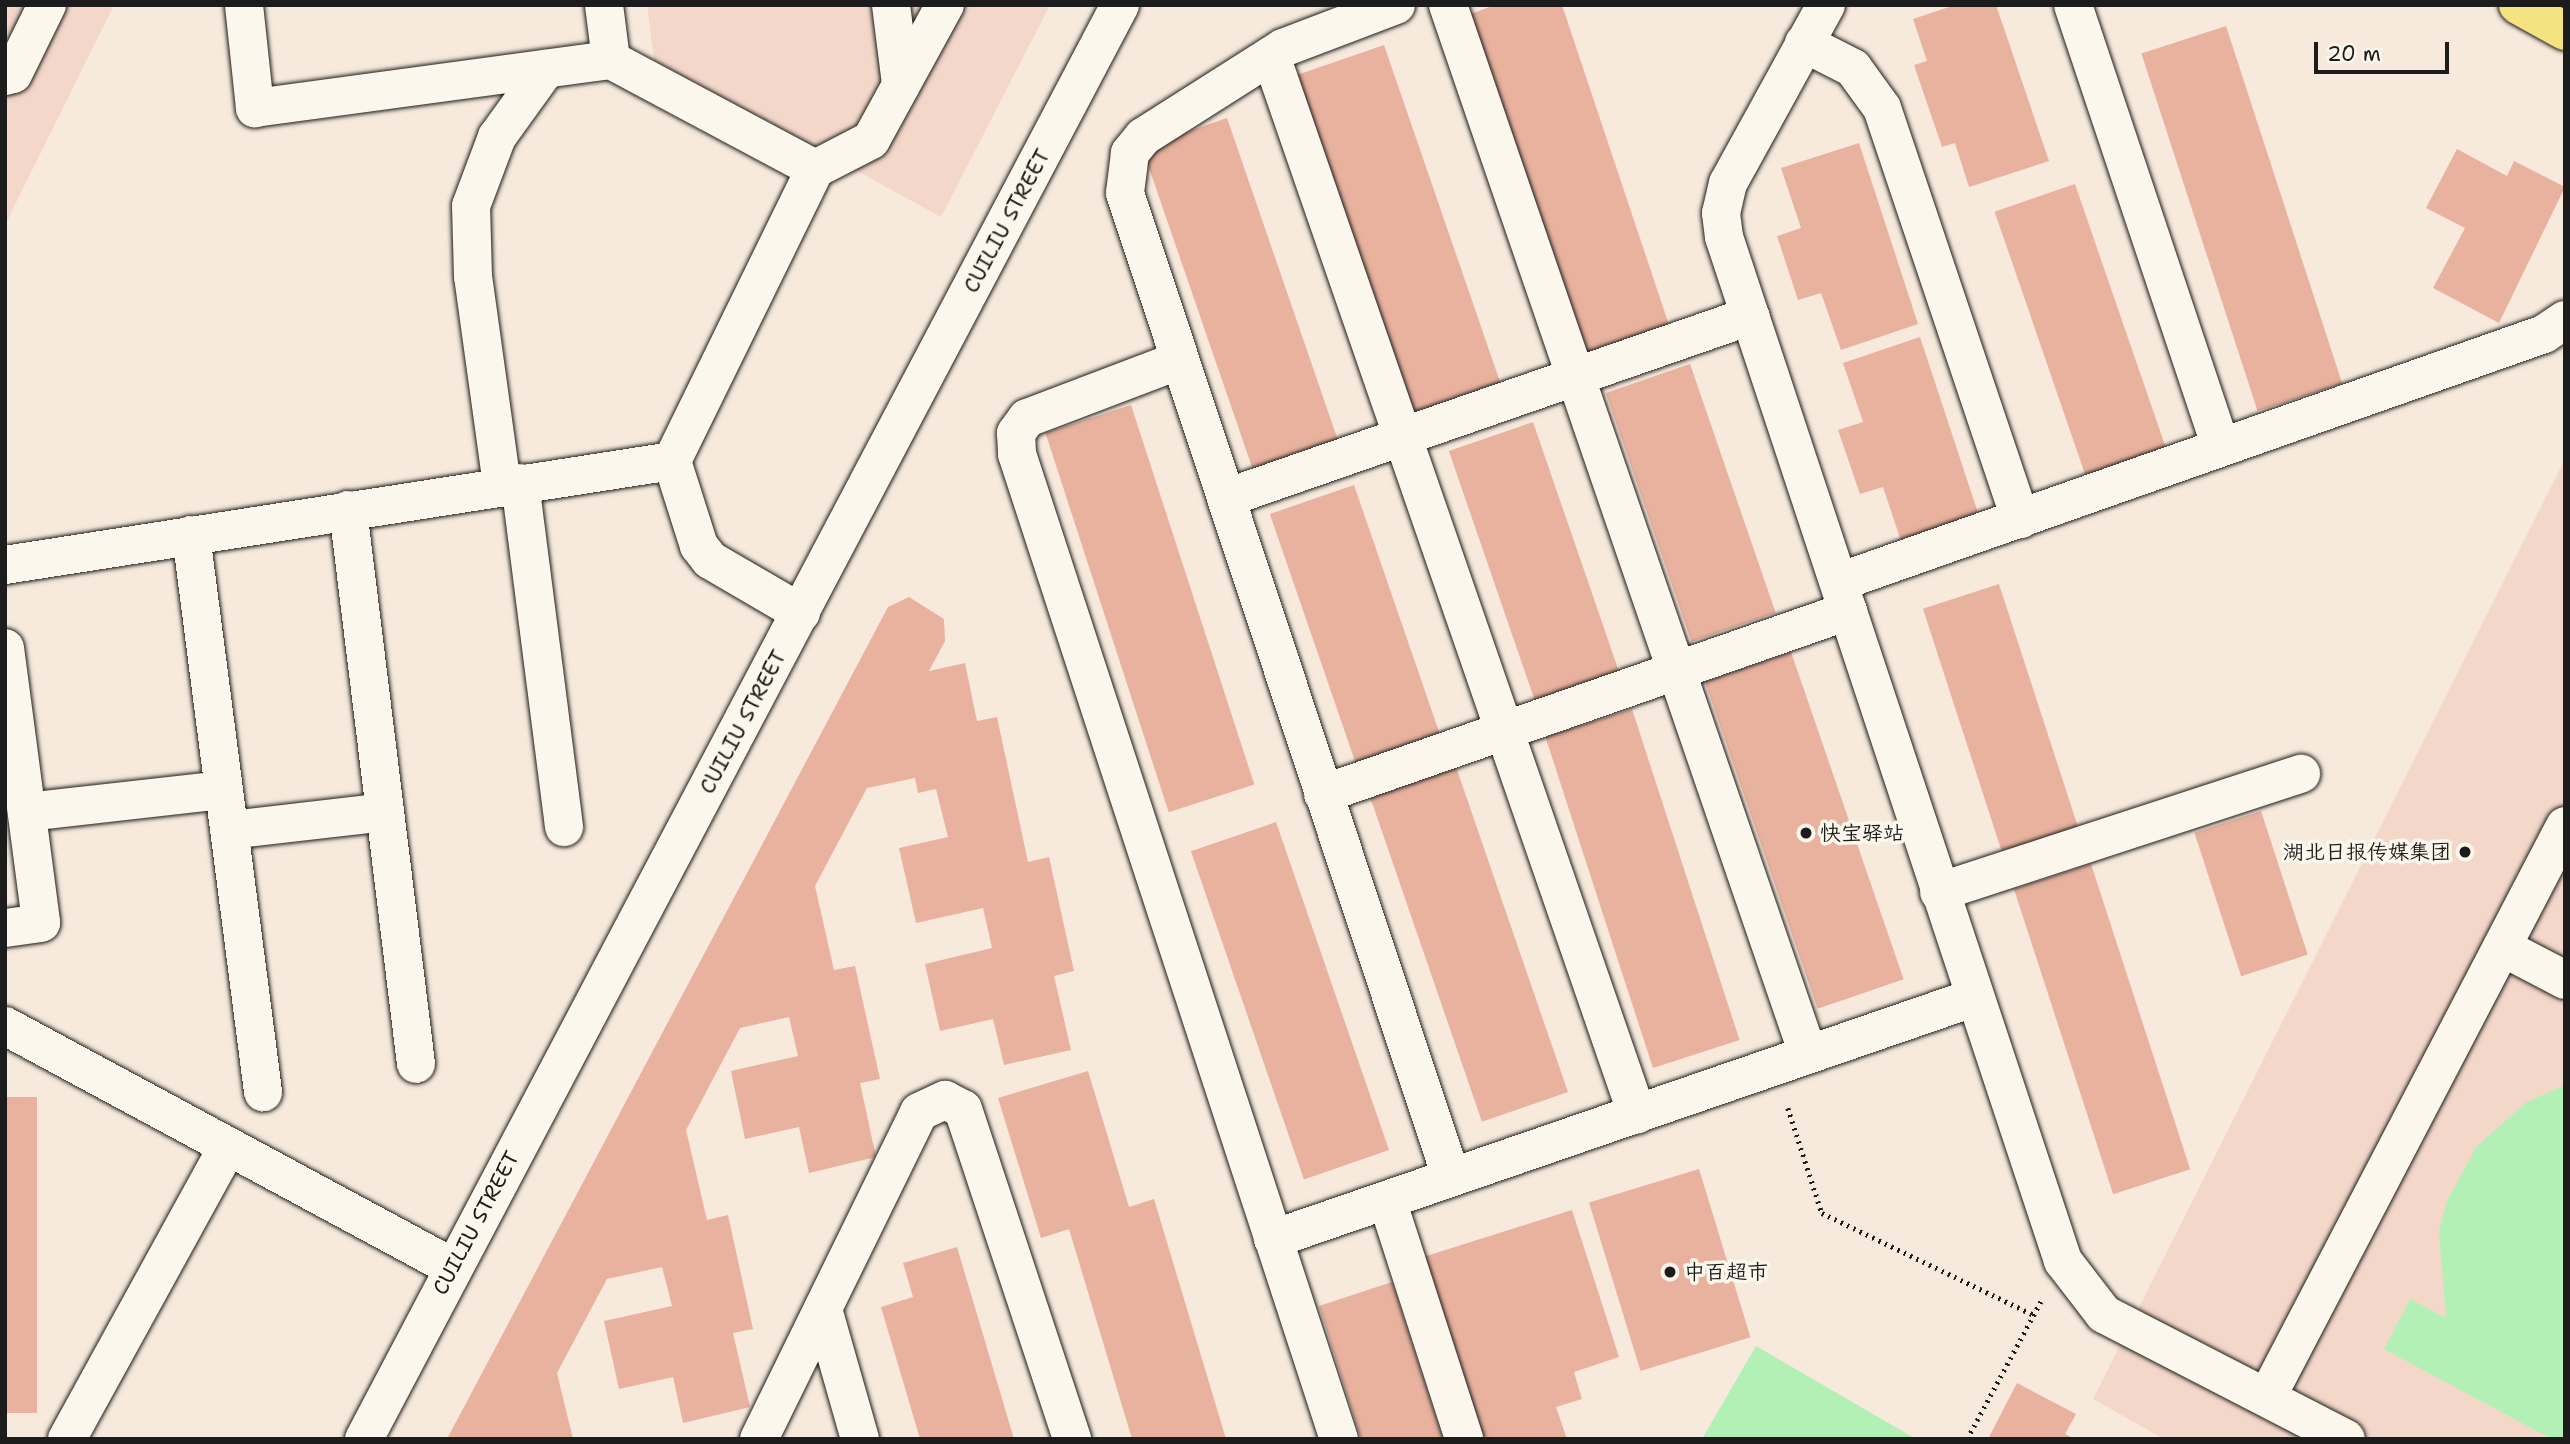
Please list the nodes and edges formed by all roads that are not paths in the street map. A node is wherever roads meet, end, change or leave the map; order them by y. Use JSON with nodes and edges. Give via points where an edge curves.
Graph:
{"nodes":[{"id":1,"x":47,"y":5,"type":"edge"},
{"id":2,"x":244,"y":5,"type":"edge"},
{"id":3,"x":604,"y":5,"type":"edge"},
{"id":4,"x":891,"y":5,"type":"edge"},
{"id":5,"x":945,"y":5,"type":"edge"},
{"id":6,"x":1120,"y":5,"type":"edge"},
{"id":7,"x":1396,"y":5,"type":"edge"},
{"id":8,"x":1448,"y":5,"type":"edge"},
{"id":9,"x":1826,"y":5,"type":"edge"},
{"id":10,"x":2073,"y":5,"type":"edge"},
{"id":11,"x":2518,"y":5,"type":"edge"},
{"id":12,"x":2565,"y":31,"type":"edge"},
{"id":13,"x":1804,"y":43,"type":"junction"},
{"id":14,"x":1271,"y":56,"type":"junction"},
{"id":15,"x":611,"y":60,"type":"junction"},
{"id":16,"x":8,"y":66,"type":"edge"},
{"id":17,"x":546,"y":69,"type":"junction"},
{"id":18,"x":901,"y":84,"type":"junction"},
{"id":19,"x":815,"y":169,"type":"junction"},
{"id":20,"x":1750,"y":316,"type":"junction"},
{"id":21,"x":2565,"y":320,"type":"edge"},
{"id":22,"x":1181,"y":360,"type":"junction"},
{"id":23,"x":1575,"y":377,"type":"junction"},
{"id":24,"x":1403,"y":436,"type":"junction"},
{"id":25,"x":2221,"y":447,"type":"junction"},
{"id":26,"x":672,"y":461,"type":"junction"},
{"id":27,"x":511,"y":484,"type":"junction"},
{"id":28,"x":1226,"y":498,"type":"junction"},
{"id":29,"x":348,"y":510,"type":"junction"},
{"id":30,"x":2020,"y":519,"type":"junction"},
{"id":31,"x":191,"y":535,"type":"junction"},
{"id":32,"x":5,"y":565,"type":"edge"},
{"id":33,"x":1843,"y":596,"type":"junction"},
{"id":34,"x":801,"y":613,"type":"junction"},
{"id":35,"x":5,"y":648,"type":"edge"},
{"id":36,"x":1676,"y":671,"type":"junction"},
{"id":37,"x":1504,"y":730,"type":"junction"},
{"id":38,"x":2301,"y":774,"type":"dead end"},
{"id":39,"x":224,"y":790,"type":"junction"},
{"id":40,"x":1323,"y":793,"type":"junction"},
{"id":41,"x":27,"y":812,"type":"junction"},
{"id":42,"x":385,"y":812,"type":"junction"},
{"id":43,"x":2565,"y":826,"type":"edge"},
{"id":44,"x":564,"y":827,"type":"dead end"},
{"id":45,"x":230,"y":830,"type":"junction"},
{"id":46,"x":1939,"y":892,"type":"junction"},
{"id":47,"x":5,"y":928,"type":"edge"},
{"id":48,"x":2502,"y":947,"type":"junction"},
{"id":49,"x":2565,"y":980,"type":"edge"},
{"id":50,"x":1973,"y":998,"type":"junction"},
{"id":51,"x":5,"y":1026,"type":"edge"},
{"id":52,"x":1791,"y":1060,"type":"junction"},
{"id":53,"x":416,"y":1064,"type":"dead end"},
{"id":54,"x":263,"y":1092,"type":"dead end"},
{"id":55,"x":1637,"y":1114,"type":"junction"},
{"id":56,"x":228,"y":1146,"type":"junction"},
{"id":57,"x":1451,"y":1177,"type":"junction"},
{"id":58,"x":1387,"y":1200,"type":"junction"},
{"id":59,"x":1273,"y":1239,"type":"junction"},
{"id":60,"x":452,"y":1267,"type":"junction"},
{"id":61,"x":823,"y":1309,"type":"junction"},
{"id":62,"x":2267,"y":1397,"type":"junction"},
{"id":63,"x":2333,"y":1436,"type":"edge"},
{"id":64,"x":67,"y":1439,"type":"edge"},
{"id":65,"x":364,"y":1439,"type":"edge"},
{"id":66,"x":759,"y":1439,"type":"edge"},
{"id":67,"x":860,"y":1439,"type":"edge"},
{"id":68,"x":1072,"y":1439,"type":"edge"},
{"id":69,"x":1339,"y":1439,"type":"edge"},
{"id":70,"x":1464,"y":1439,"type":"edge"}],
"edges":[{"from":1,"to":16,"type":"street"},
{"from":2,"to":17,"type":"street","via":[[255,108]]},
{"from":3,"to":15,"type":"street"},
{"from":4,"to":18,"type":"street"},
{"from":5,"to":18,"type":"street"},
{"from":6,"to":34,"type":"street","name":"CUILIU STREET"},
{"from":7,"to":14,"type":"street"},
{"from":8,"to":23,"type":"street"},
{"from":9,"to":13,"type":"street"},
{"from":10,"to":25,"type":"street"},
{"from":11,"to":12,"type":"main road"},
{"from":13,"to":20,"type":"street","via":[[1723,195],[1724,237]]},
{"from":13,"to":30,"type":"street","via":[[1853,68],[1882,108]]},
{"from":14,"to":22,"type":"street","via":[[1143,137],[1125,167],[1125,193]]},
{"from":14,"to":24,"type":"street"},
{"from":15,"to":17,"type":"street"},
{"from":15,"to":19,"type":"street"},
{"from":17,"to":27,"type":"street","via":[[497,137],[471,206],[473,277]]},
{"from":18,"to":19,"type":"street","via":[[871,140]]},
{"from":19,"to":26,"type":"street"},
{"from":20,"to":23,"type":"street"},
{"from":20,"to":33,"type":"street"},
{"from":21,"to":25,"type":"street","via":[[2544,334]]},
{"from":22,"to":28,"type":"street"},
{"from":22,"to":59,"type":"street","via":[[1035,414],[1021,425],[1016,443]]},
{"from":23,"to":24,"type":"street"},
{"from":23,"to":36,"type":"street"},
{"from":24,"to":28,"type":"street"},
{"from":24,"to":37,"type":"street"},
{"from":25,"to":30,"type":"street"},
{"from":26,"to":27,"type":"street"},
{"from":26,"to":34,"type":"street","via":[[699,546],[710,561]]},
{"from":27,"to":29,"type":"street"},
{"from":27,"to":44,"type":"street"},
{"from":28,"to":40,"type":"street"},
{"from":29,"to":31,"type":"street"},
{"from":29,"to":42,"type":"street"},
{"from":30,"to":33,"type":"street"},
{"from":31,"to":32,"type":"street"},
{"from":31,"to":39,"type":"street"},
{"from":33,"to":36,"type":"street"},
{"from":33,"to":46,"type":"street"},
{"from":34,"to":60,"type":"street","name":"CUILIU STREET"},
{"from":35,"to":41,"type":"street"},
{"from":36,"to":37,"type":"street"},
{"from":36,"to":52,"type":"street"},
{"from":37,"to":40,"type":"street"},
{"from":37,"to":55,"type":"street"},
{"from":38,"to":46,"type":"street"},
{"from":39,"to":41,"type":"street"},
{"from":39,"to":45,"type":"street"},
{"from":40,"to":57,"type":"street"},
{"from":41,"to":47,"type":"street","via":[[41,923]]},
{"from":42,"to":45,"type":"street"},
{"from":42,"to":53,"type":"street"},
{"from":43,"to":48,"type":"street"},
{"from":45,"to":54,"type":"street"},
{"from":46,"to":50,"type":"street"},
{"from":48,"to":49,"type":"street"},
{"from":48,"to":62,"type":"street"},
{"from":50,"to":52,"type":"street"},
{"from":50,"to":62,"type":"street","via":[[2063,1261],[2104,1314]]},
{"from":51,"to":56,"type":"street"},
{"from":52,"to":55,"type":"street"},
{"from":55,"to":57,"type":"street"},
{"from":56,"to":60,"type":"street"},
{"from":56,"to":64,"type":"street"},
{"from":57,"to":58,"type":"street"},
{"from":58,"to":59,"type":"street"},
{"from":58,"to":70,"type":"street"},
{"from":59,"to":69,"type":"street"},
{"from":60,"to":65,"type":"street","name":"CUILIU STREET"},
{"from":61,"to":66,"type":"street"},
{"from":61,"to":67,"type":"street"},
{"from":61,"to":68,"type":"street","via":[[919,1112],[955,1100],[963,1109]]},
{"from":62,"to":63,"type":"street"}]}
